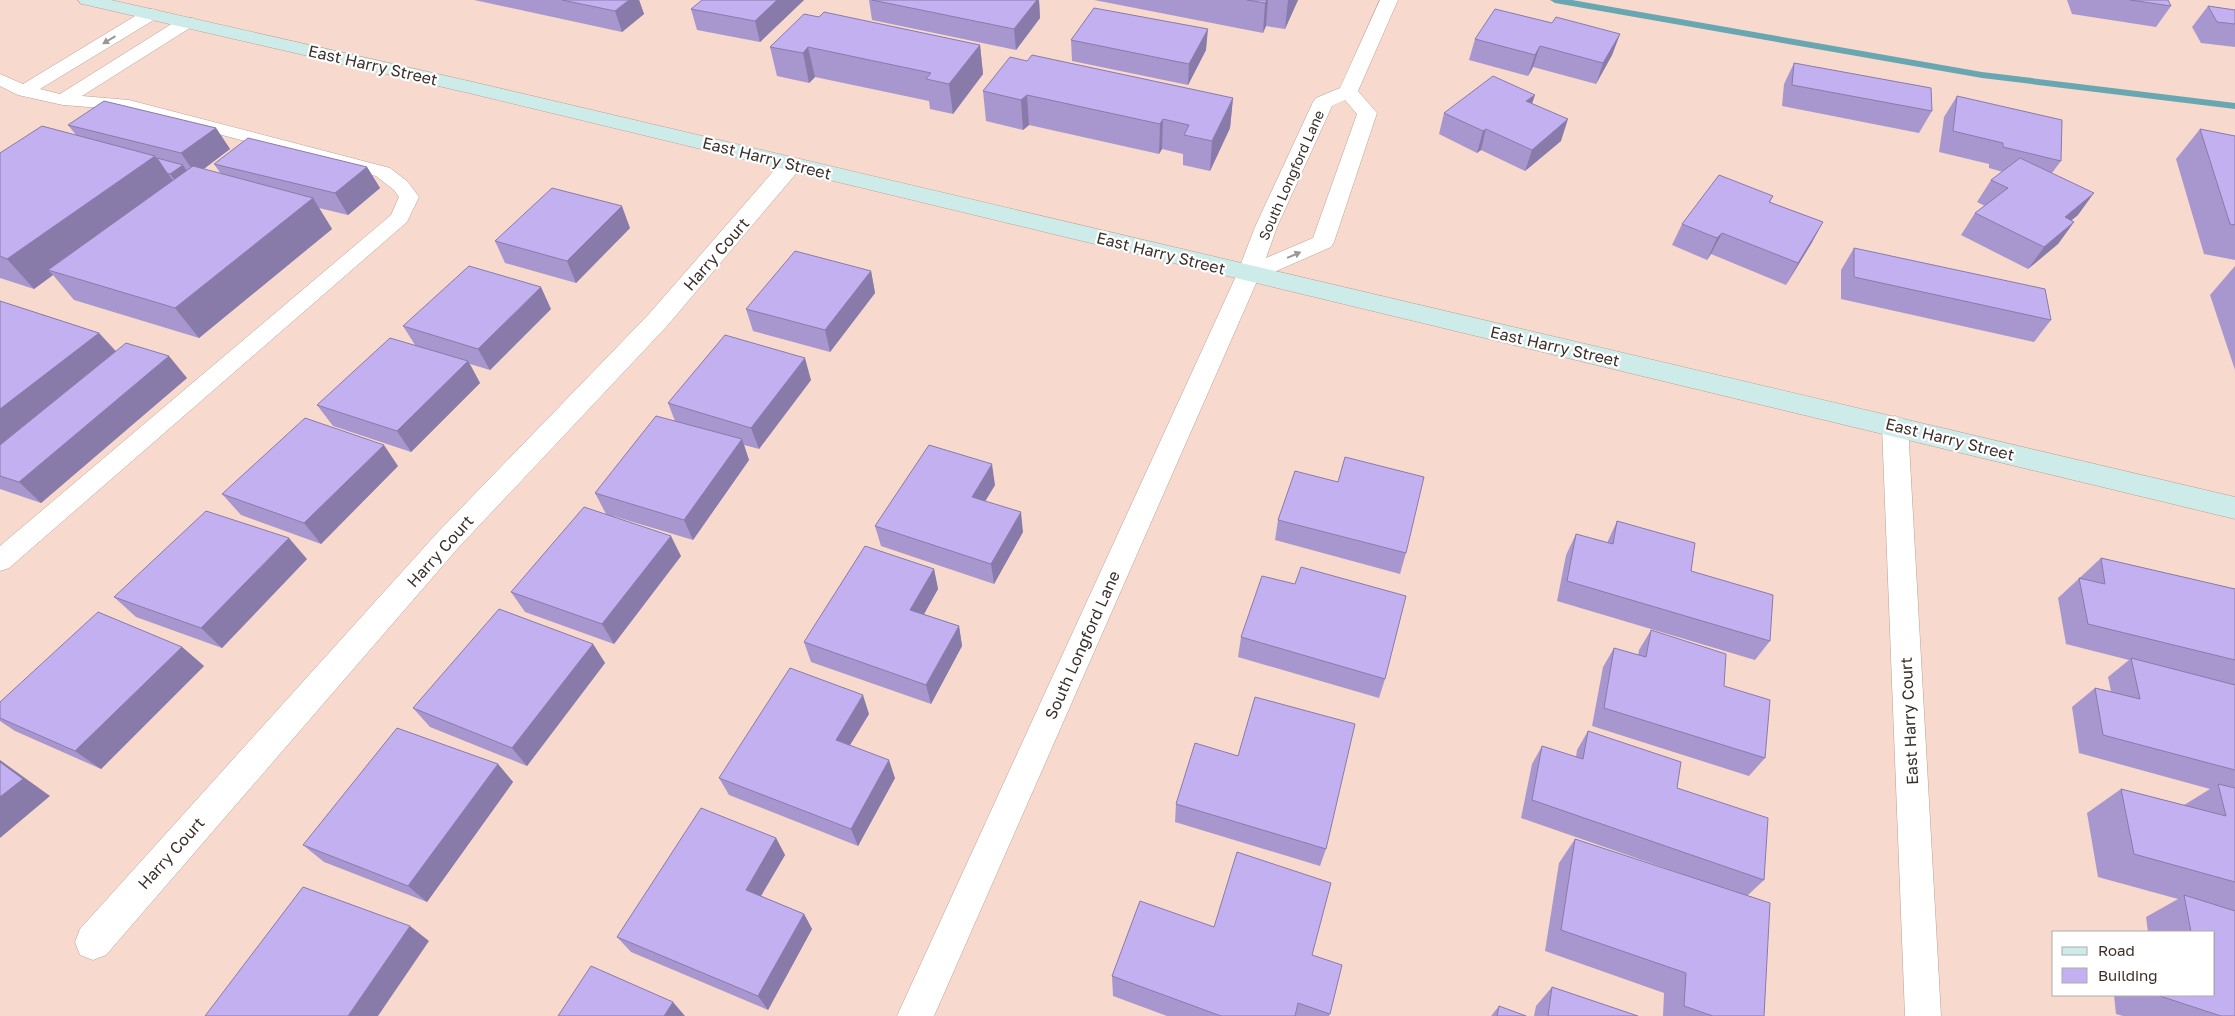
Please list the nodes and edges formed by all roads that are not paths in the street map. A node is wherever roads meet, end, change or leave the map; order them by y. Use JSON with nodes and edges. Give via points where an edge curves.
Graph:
{"nodes":[{"id":1,"x":87,"y":0,"type":"edge"},
{"id":2,"x":1389,"y":0,"type":"edge"},
{"id":3,"x":151,"y":14,"type":"junction"},
{"id":4,"x":187,"y":22,"type":"junction"},
{"id":5,"x":0,"y":79,"type":"edge"},
{"id":6,"x":24,"y":91,"type":"junction"},
{"id":7,"x":1348,"y":92,"type":"junction"},
{"id":8,"x":63,"y":100,"type":"junction"},
{"id":9,"x":792,"y":164,"type":"junction"},
{"id":10,"x":1249,"y":274,"type":"junction"},
{"id":11,"x":1895,"y":426,"type":"junction"},
{"id":12,"x":2235,"y":508,"type":"edge"},
{"id":13,"x":0,"y":561,"type":"edge"},
{"id":14,"x":93,"y":942,"type":"dead end"},
{"id":15,"x":915,"y":1016,"type":"edge"},
{"id":16,"x":1923,"y":1016,"type":"edge"}],
"edges":[{"from":1,"to":3,"type":"main road","name":"East Harry Street"},
{"from":2,"to":7,"type":"street"},
{"from":3,"to":4,"type":"main road","name":"East Harry Street"},
{"from":3,"to":6,"type":"lane","one_way":true},
{"from":4,"to":8,"type":"lane"},
{"from":4,"to":9,"type":"main road","name":"East Harry Street"},
{"from":5,"to":6,"type":"lane"},
{"from":6,"to":8,"type":"lane"},
{"from":7,"to":10,"type":"street","name":"South Longford Lane","via":[[1323,102],[1266,227]]},
{"from":10,"to":7,"type":"street","name":"South Longford Lane","one_way":true,"via":[[1324,242],[1367,113]]},
{"from":8,"to":13,"type":"lane","via":[[129,105],[383,172],[409,197],[400,218]]},
{"from":9,"to":10,"type":"main road","name":"East Harry Street"},
{"from":9,"to":14,"type":"street","name":"Harry Court","via":[[658,320],[448,540]]},
{"from":10,"to":11,"type":"main road","name":"East Harry Street"},
{"from":10,"to":15,"type":"street","name":"South Longford Lane"},
{"from":11,"to":12,"type":"main road","name":"East Harry Street"},
{"from":11,"to":16,"type":"street","name":"East Harry Court"}]}
